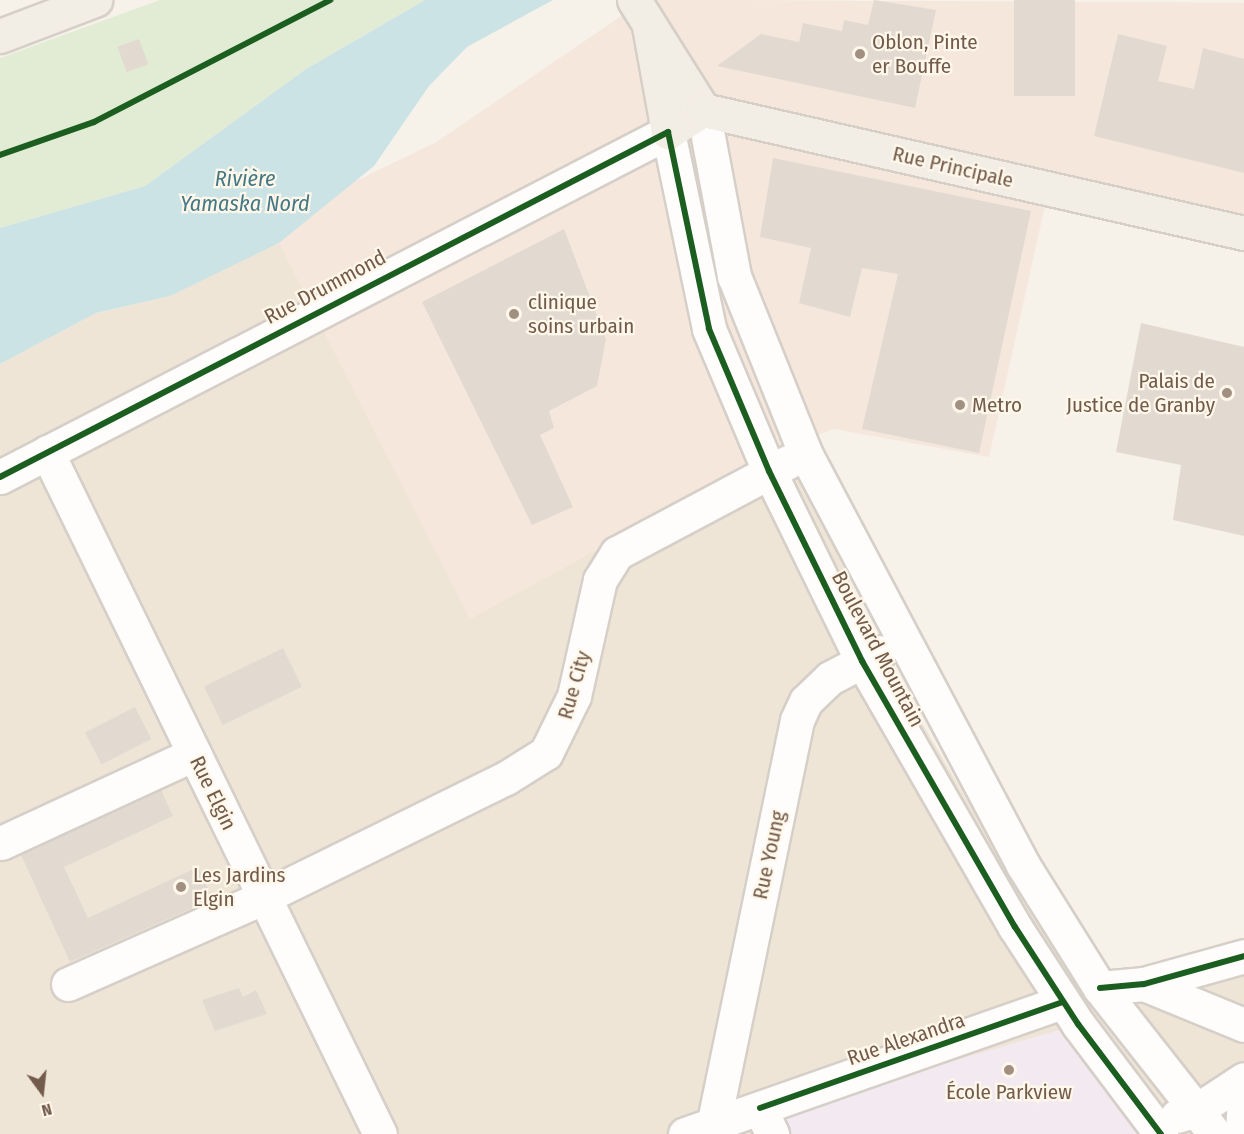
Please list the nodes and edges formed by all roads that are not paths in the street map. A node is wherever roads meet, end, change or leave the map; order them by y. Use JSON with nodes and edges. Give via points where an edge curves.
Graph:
{"nodes":[{"id":1,"x":95,"y":0,"type":"edge"},
{"id":2,"x":641,"y":13,"type":"edge"},
{"id":3,"x":0,"y":36,"type":"edge"},
{"id":4,"x":703,"y":110,"type":"junction"},
{"id":5,"x":668,"y":132,"type":"junction"},
{"id":6,"x":1244,"y":233,"type":"edge"},
{"id":7,"x":46,"y":452,"type":"junction"},
{"id":8,"x":805,"y":453,"type":"junction"},
{"id":9,"x":770,"y":471,"type":"junction"},
{"id":10,"x":0,"y":477,"type":"edge"},
{"id":11,"x":902,"y":642,"type":"junction"},
{"id":12,"x":862,"y":661,"type":"junction"},
{"id":13,"x":194,"y":754,"type":"junction"},
{"id":14,"x":2,"y":843,"type":"dead end"},
{"id":15,"x":264,"y":897,"type":"junction"},
{"id":16,"x":1244,"y":956,"type":"edge"},
{"id":17,"x":68,"y":984,"type":"dead end"},
{"id":18,"x":1144,"y":984,"type":"junction"},
{"id":19,"x":1100,"y":988,"type":"junction"},
{"id":20,"x":1062,"y":1002,"type":"junction"},
{"id":21,"x":1244,"y":1025,"type":"edge"},
{"id":22,"x":1244,"y":1078,"type":"edge"},
{"id":23,"x":1244,"y":1098,"type":"edge"},
{"id":24,"x":714,"y":1121,"type":"junction"},
{"id":25,"x":766,"y":1121,"type":"edge"},
{"id":26,"x":1206,"y":1122,"type":"edge"},
{"id":27,"x":1156,"y":1128,"type":"edge"},
{"id":28,"x":380,"y":1134,"type":"edge"},
{"id":29,"x":685,"y":1134,"type":"edge"},
{"id":30,"x":1242,"y":1134,"type":"edge"}],
"edges":[{"from":1,"to":3,"type":"main road"},
{"from":2,"to":4,"type":"main road"},
{"from":2,"to":5,"type":"main road"},
{"from":4,"to":5,"type":"main road"},
{"from":4,"to":6,"type":"main road","name":"Rue Principale"},
{"from":4,"to":8,"type":"street","name":"Boulevard Mountain","via":[[734,276]]},
{"from":5,"to":7,"type":"street","name":"Rue Drummond"},
{"from":5,"to":9,"type":"street","name":"Boulevard Mountain","via":[[709,329]]},
{"from":7,"to":10,"type":"street","name":"Rue Drummond"},
{"from":7,"to":13,"type":"street","name":"Rue Elgin"},
{"from":8,"to":9,"type":"street","name":"Rue City"},
{"from":8,"to":11,"type":"street","name":"Boulevard Mountain"},
{"from":9,"to":12,"type":"street","name":"Boulevard Mountain"},
{"from":9,"to":15,"type":"street","name":"Rue City","via":[[617,553],[600,579],[574,696],[546,753],[506,778]]},
{"from":11,"to":12,"type":"street","name":"Rue Young"},
{"from":11,"to":19,"type":"street","name":"Boulevard Mountain","via":[[1023,864]]},
{"from":12,"to":20,"type":"street","name":"Boulevard Mountain"},
{"from":12,"to":24,"type":"street","name":"Rue Young","via":[[830,678],[807,701],[797,720]]},
{"from":13,"to":14,"type":"street"},
{"from":13,"to":15,"type":"street","name":"Rue Elgin"},
{"from":15,"to":17,"type":"street","name":"Rue City"},
{"from":15,"to":28,"type":"street","name":"Rue Elgin"},
{"from":16,"to":18,"type":"street"},
{"from":18,"to":19,"type":"street"},
{"from":18,"to":21,"type":"street"},
{"from":19,"to":26,"type":"street","name":"Boulevard Mountain"},
{"from":20,"to":25,"type":"street","name":"Rue Alexandra"},
{"from":20,"to":27,"type":"street","name":"Boulevard Mountain"},
{"from":22,"to":26,"type":"street"},
{"from":23,"to":30,"type":"street"},
{"from":24,"to":25,"type":"street","name":"Rue Alexandra"},
{"from":24,"to":29,"type":"street","name":"Rue Alexandra"},
{"from":26,"to":27,"type":"street"}]}
